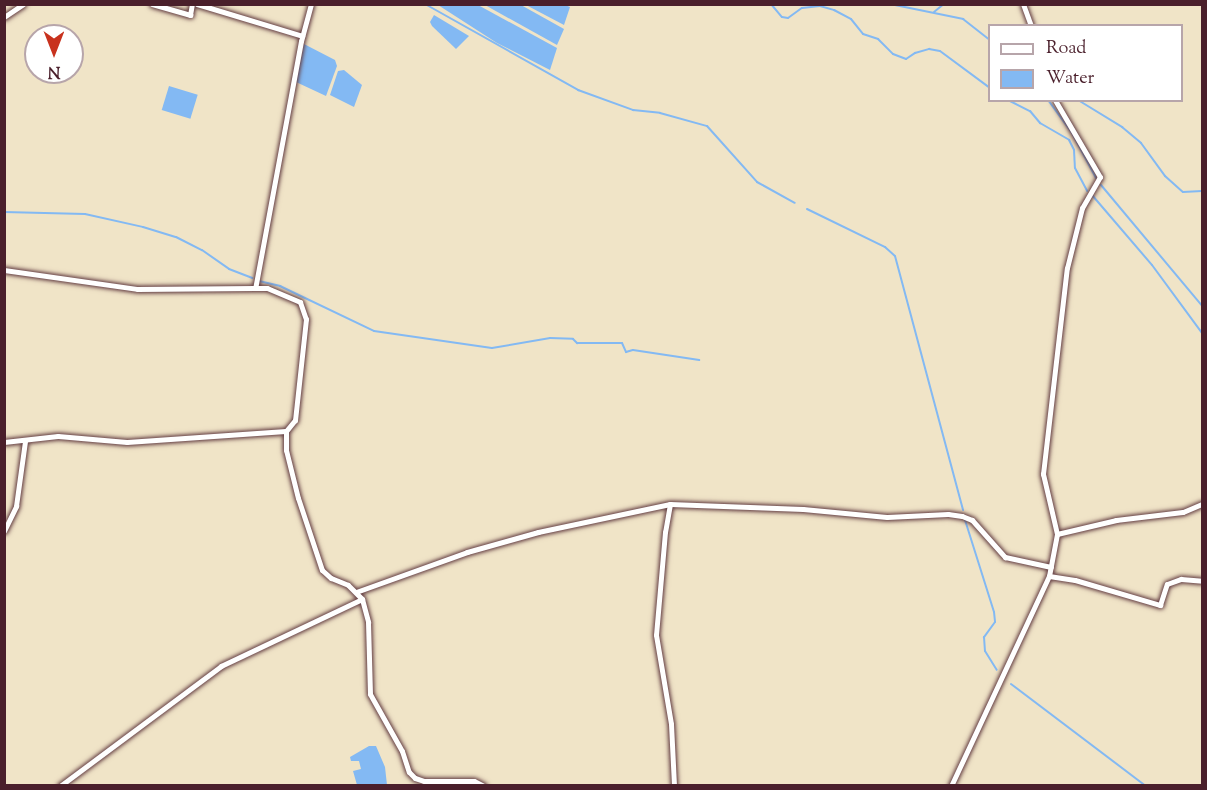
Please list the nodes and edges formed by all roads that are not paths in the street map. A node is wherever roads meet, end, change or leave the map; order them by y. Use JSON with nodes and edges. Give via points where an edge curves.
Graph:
{"nodes":[{"id":1,"x":23,"y":4,"type":"edge"},
{"id":2,"x":152,"y":4,"type":"edge"},
{"id":3,"x":192,"y":4,"type":"edge"},
{"id":4,"x":197,"y":4,"type":"edge"},
{"id":5,"x":311,"y":4,"type":"edge"},
{"id":6,"x":1023,"y":4,"type":"edge"},
{"id":7,"x":4,"y":17,"type":"edge"},
{"id":8,"x":1030,"y":24,"type":"edge"},
{"id":9,"x":302,"y":36,"type":"junction"},
{"id":10,"x":1056,"y":102,"type":"edge"},
{"id":11,"x":4,"y":270,"type":"edge"},
{"id":12,"x":255,"y":288,"type":"junction"},
{"id":13,"x":286,"y":431,"type":"junction"},
{"id":14,"x":25,"y":441,"type":"junction"},
{"id":15,"x":4,"y":442,"type":"edge"},
{"id":16,"x":670,"y":504,"type":"junction"},
{"id":17,"x":1203,"y":504,"type":"edge"},
{"id":18,"x":4,"y":531,"type":"edge"},
{"id":19,"x":1057,"y":534,"type":"junction"},
{"id":20,"x":1051,"y":567,"type":"junction"},
{"id":21,"x":1049,"y":576,"type":"junction"},
{"id":22,"x":1203,"y":581,"type":"edge"},
{"id":23,"x":357,"y":592,"type":"junction"},
{"id":24,"x":362,"y":599,"type":"junction"},
{"id":25,"x":60,"y":786,"type":"edge"},
{"id":26,"x":484,"y":786,"type":"edge"},
{"id":27,"x":675,"y":786,"type":"edge"},
{"id":28,"x":951,"y":786,"type":"edge"}],
"edges":[{"from":1,"to":7,"type":"street"},
{"from":2,"to":3,"type":"street","via":[[189,15]]},
{"from":4,"to":9,"type":"street"},
{"from":5,"to":9,"type":"street"},
{"from":6,"to":8,"type":"street"},
{"from":9,"to":12,"type":"street"},
{"from":10,"to":19,"type":"street","via":[[1100,177],[1082,208],[1067,268],[1043,474]]},
{"from":11,"to":12,"type":"street","via":[[137,289]]},
{"from":12,"to":13,"type":"street","via":[[267,288],[300,302],[304,308],[295,420]]},
{"from":13,"to":14,"type":"street","via":[[127,442],[58,436]]},
{"from":13,"to":23,"type":"street","via":[[286,450],[298,498],[321,570]]},
{"from":14,"to":15,"type":"street"},
{"from":14,"to":18,"type":"street","via":[[16,506]]},
{"from":16,"to":20,"type":"street","via":[[887,517],[962,516],[972,520],[1005,558]]},
{"from":16,"to":23,"type":"street","via":[[538,532],[467,552]]},
{"from":16,"to":27,"type":"street","via":[[656,634],[672,724]]},
{"from":17,"to":19,"type":"street","via":[[1183,512],[1116,520]]},
{"from":19,"to":20,"type":"street"},
{"from":20,"to":21,"type":"street"},
{"from":21,"to":22,"type":"street","via":[[1160,605],[1167,584],[1181,579]]},
{"from":21,"to":28,"type":"street"},
{"from":23,"to":24,"type":"street"},
{"from":24,"to":25,"type":"street","via":[[221,666]]},
{"from":24,"to":26,"type":"street","via":[[368,622],[370,694],[402,751],[409,772],[424,780],[474,781]]}]}
